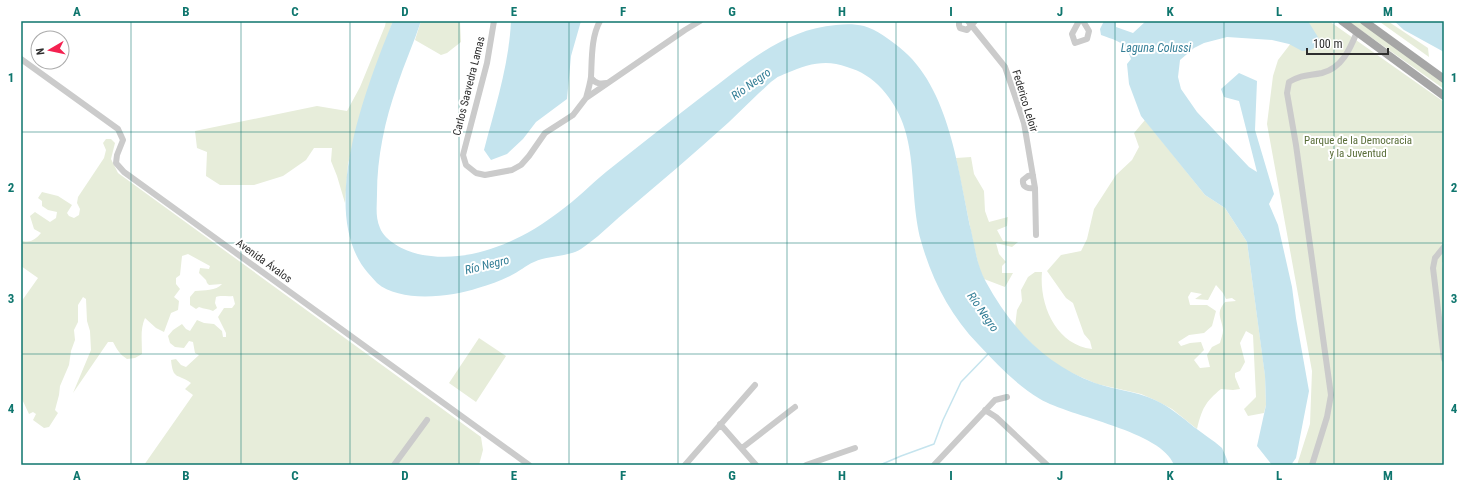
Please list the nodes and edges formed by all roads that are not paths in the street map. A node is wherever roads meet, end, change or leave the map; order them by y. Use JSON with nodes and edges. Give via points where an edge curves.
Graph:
{"nodes":[{"id":1,"x":494,"y":21,"type":"edge"},
{"id":2,"x":600,"y":21,"type":"edge"},
{"id":3,"x":700,"y":21,"type":"edge"},
{"id":4,"x":960,"y":21,"type":"edge"},
{"id":5,"x":1079,"y":21,"type":"edge"},
{"id":6,"x":1083,"y":21,"type":"edge"},
{"id":7,"x":1342,"y":21,"type":"edge"},
{"id":8,"x":1364,"y":21,"type":"edge"},
{"id":9,"x":972,"y":22,"type":"edge"},
{"id":10,"x":1357,"y":32,"type":"junction"},
{"id":11,"x":21,"y":59,"type":"edge"},
{"id":12,"x":591,"y":78,"type":"junction"},
{"id":13,"x":1444,"y":79,"type":"edge"},
{"id":14,"x":607,"y":83,"type":"junction"},
{"id":15,"x":1444,"y":96,"type":"edge"},
{"id":16,"x":586,"y":98,"type":"junction"},
{"id":17,"x":1033,"y":175,"type":"junction"},
{"id":18,"x":1035,"y":188,"type":"junction"},
{"id":19,"x":1036,"y":235,"type":"dead end"},
{"id":20,"x":1444,"y":247,"type":"edge"},
{"id":21,"x":1444,"y":358,"type":"edge"},
{"id":22,"x":755,"y":384,"type":"dead end"},
{"id":23,"x":1007,"y":397,"type":"dead end"},
{"id":24,"x":795,"y":406,"type":"dead end"},
{"id":25,"x":985,"y":410,"type":"junction"},
{"id":26,"x":427,"y":420,"type":"dead end"},
{"id":27,"x":720,"y":424,"type":"junction"},
{"id":28,"x":742,"y":448,"type":"junction"},
{"id":29,"x":855,"y":448,"type":"dead end"},
{"id":30,"x":394,"y":465,"type":"edge"},
{"id":31,"x":529,"y":465,"type":"edge"},
{"id":32,"x":685,"y":465,"type":"edge"},
{"id":33,"x":756,"y":465,"type":"edge"},
{"id":34,"x":806,"y":465,"type":"edge"},
{"id":35,"x":934,"y":465,"type":"edge"},
{"id":36,"x":1047,"y":465,"type":"edge"},
{"id":37,"x":1312,"y":465,"type":"edge"}],
"edges":[{"from":1,"to":16,"type":"street","name":"Carlos Saavedra Lamas","via":[[487,63],[463,155],[466,165],[476,173],[486,175],[512,170],[521,165],[545,133],[573,115]]},
{"from":2,"to":12,"type":"street","via":[[592,50]]},
{"from":3,"to":14,"type":"street"},
{"from":4,"to":9,"type":"street","via":[[960,28],[964,30],[967,30]]},
{"from":5,"to":6,"type":"street","via":[[1072,34],[1075,43],[1087,39],[1089,32]]},
{"from":7,"to":10,"type":"main road"},
{"from":8,"to":13,"type":"main road"},
{"from":9,"to":17,"type":"street","name":"Federico Leloir","via":[[1005,67],[1024,123]]},
{"from":10,"to":15,"type":"main road"},
{"from":10,"to":37,"type":"street","via":[[1348,54],[1333,69],[1300,76],[1290,82],[1287,93],[1331,394],[1328,417]]},
{"from":11,"to":31,"type":"street","name":"Avenida Ávalos","via":[[118,129],[123,140],[116,163],[124,172]]},
{"from":12,"to":14,"type":"street","via":[[598,84]]},
{"from":12,"to":16,"type":"street"},
{"from":14,"to":16,"type":"street"},
{"from":17,"to":18,"type":"street","name":"Federico Leloir"},
{"from":17,"to":18,"type":"street","via":[[1022,182],[1027,188]]},
{"from":18,"to":19,"type":"street","name":"Federico Leloir"},
{"from":20,"to":21,"type":"street","via":[[1435,258],[1433,268]]},
{"from":22,"to":27,"type":"street"},
{"from":23,"to":25,"type":"street","via":[[995,400]]},
{"from":24,"to":28,"type":"street"},
{"from":25,"to":35,"type":"street"},
{"from":25,"to":36,"type":"street","via":[[996,417]]},
{"from":26,"to":30,"type":"street"},
{"from":27,"to":28,"type":"street"},
{"from":27,"to":32,"type":"street"},
{"from":28,"to":33,"type":"street"},
{"from":29,"to":34,"type":"street"}]}
